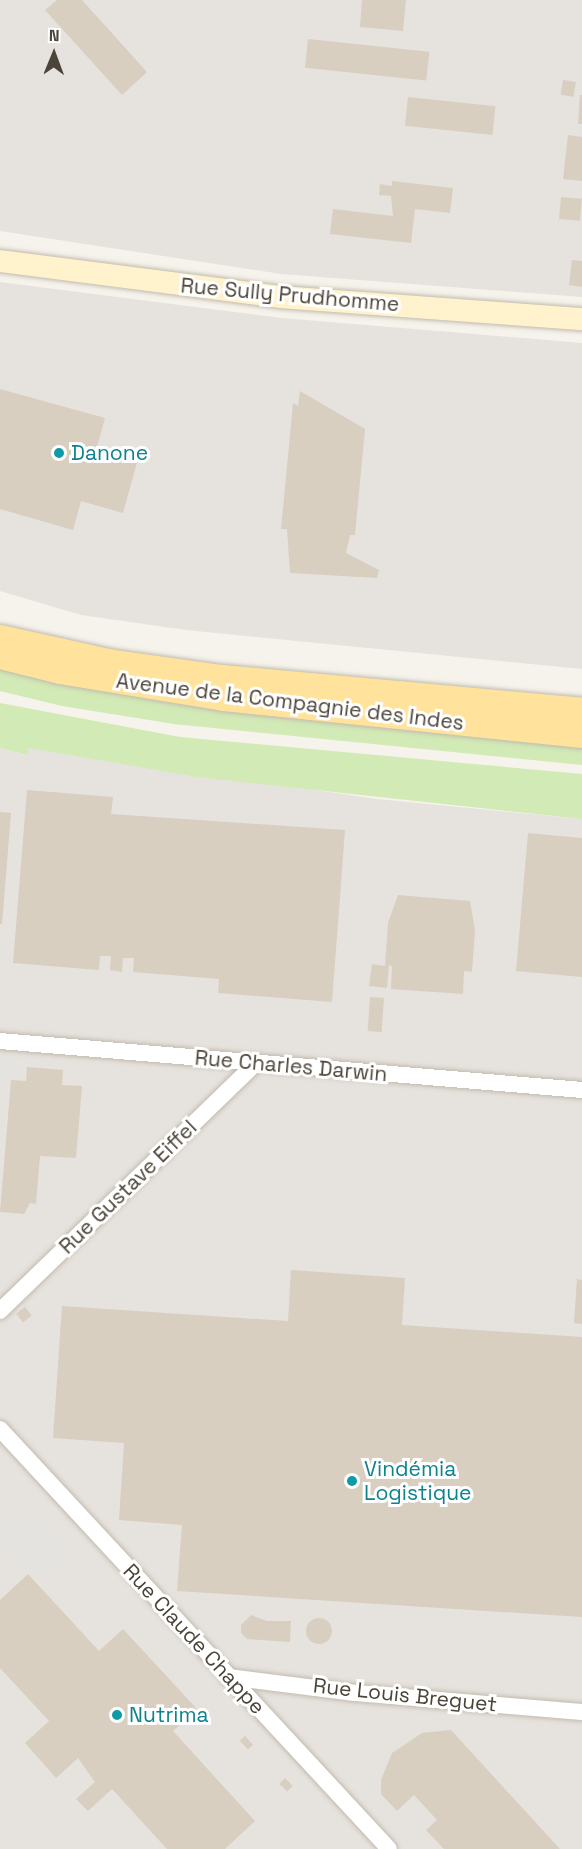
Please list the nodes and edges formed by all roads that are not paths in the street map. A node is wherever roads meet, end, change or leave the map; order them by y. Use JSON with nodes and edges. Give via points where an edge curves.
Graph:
{"nodes":[{"id":1,"x":0,"y":261,"type":"edge"},
{"id":2,"x":582,"y":319,"type":"edge"},
{"id":3,"x":0,"y":638,"type":"edge"},
{"id":4,"x":0,"y":656,"type":"edge"},
{"id":5,"x":582,"y":711,"type":"edge"},
{"id":6,"x":582,"y":735,"type":"edge"},
{"id":7,"x":0,"y":1041,"type":"edge"},
{"id":8,"x":256,"y":1063,"type":"junction"},
{"id":9,"x":582,"y":1090,"type":"edge"},
{"id":10,"x":0,"y":1311,"type":"edge"},
{"id":11,"x":0,"y":1429,"type":"edge"},
{"id":12,"x":228,"y":1677,"type":"junction"},
{"id":13,"x":582,"y":1712,"type":"edge"},
{"id":14,"x":389,"y":1849,"type":"edge"}],
"edges":[{"from":1,"to":2,"type":"street","name":"Rue Sully Prudhomme","via":[[281,297]]},
{"from":3,"to":5,"type":"main road","name":"Avenue de la Compagnie des Indes","via":[[108,662],[222,678]]},
{"from":4,"to":6,"type":"main road","name":"Avenue de la Compagnie des Indes","via":[[70,673],[224,698]]},
{"from":7,"to":8,"type":"street","name":"Rue Charles Darwin"},
{"from":8,"to":9,"type":"street","name":"Rue Charles Darwin"},
{"from":8,"to":10,"type":"street","name":"Rue Gustave Eiffel"},
{"from":11,"to":12,"type":"street","name":"Rue Claude Chappe"},
{"from":12,"to":13,"type":"street","name":"Rue Louis Breguet","via":[[355,1693]]},
{"from":12,"to":14,"type":"street","name":"Rue Claude Chappe"}]}
